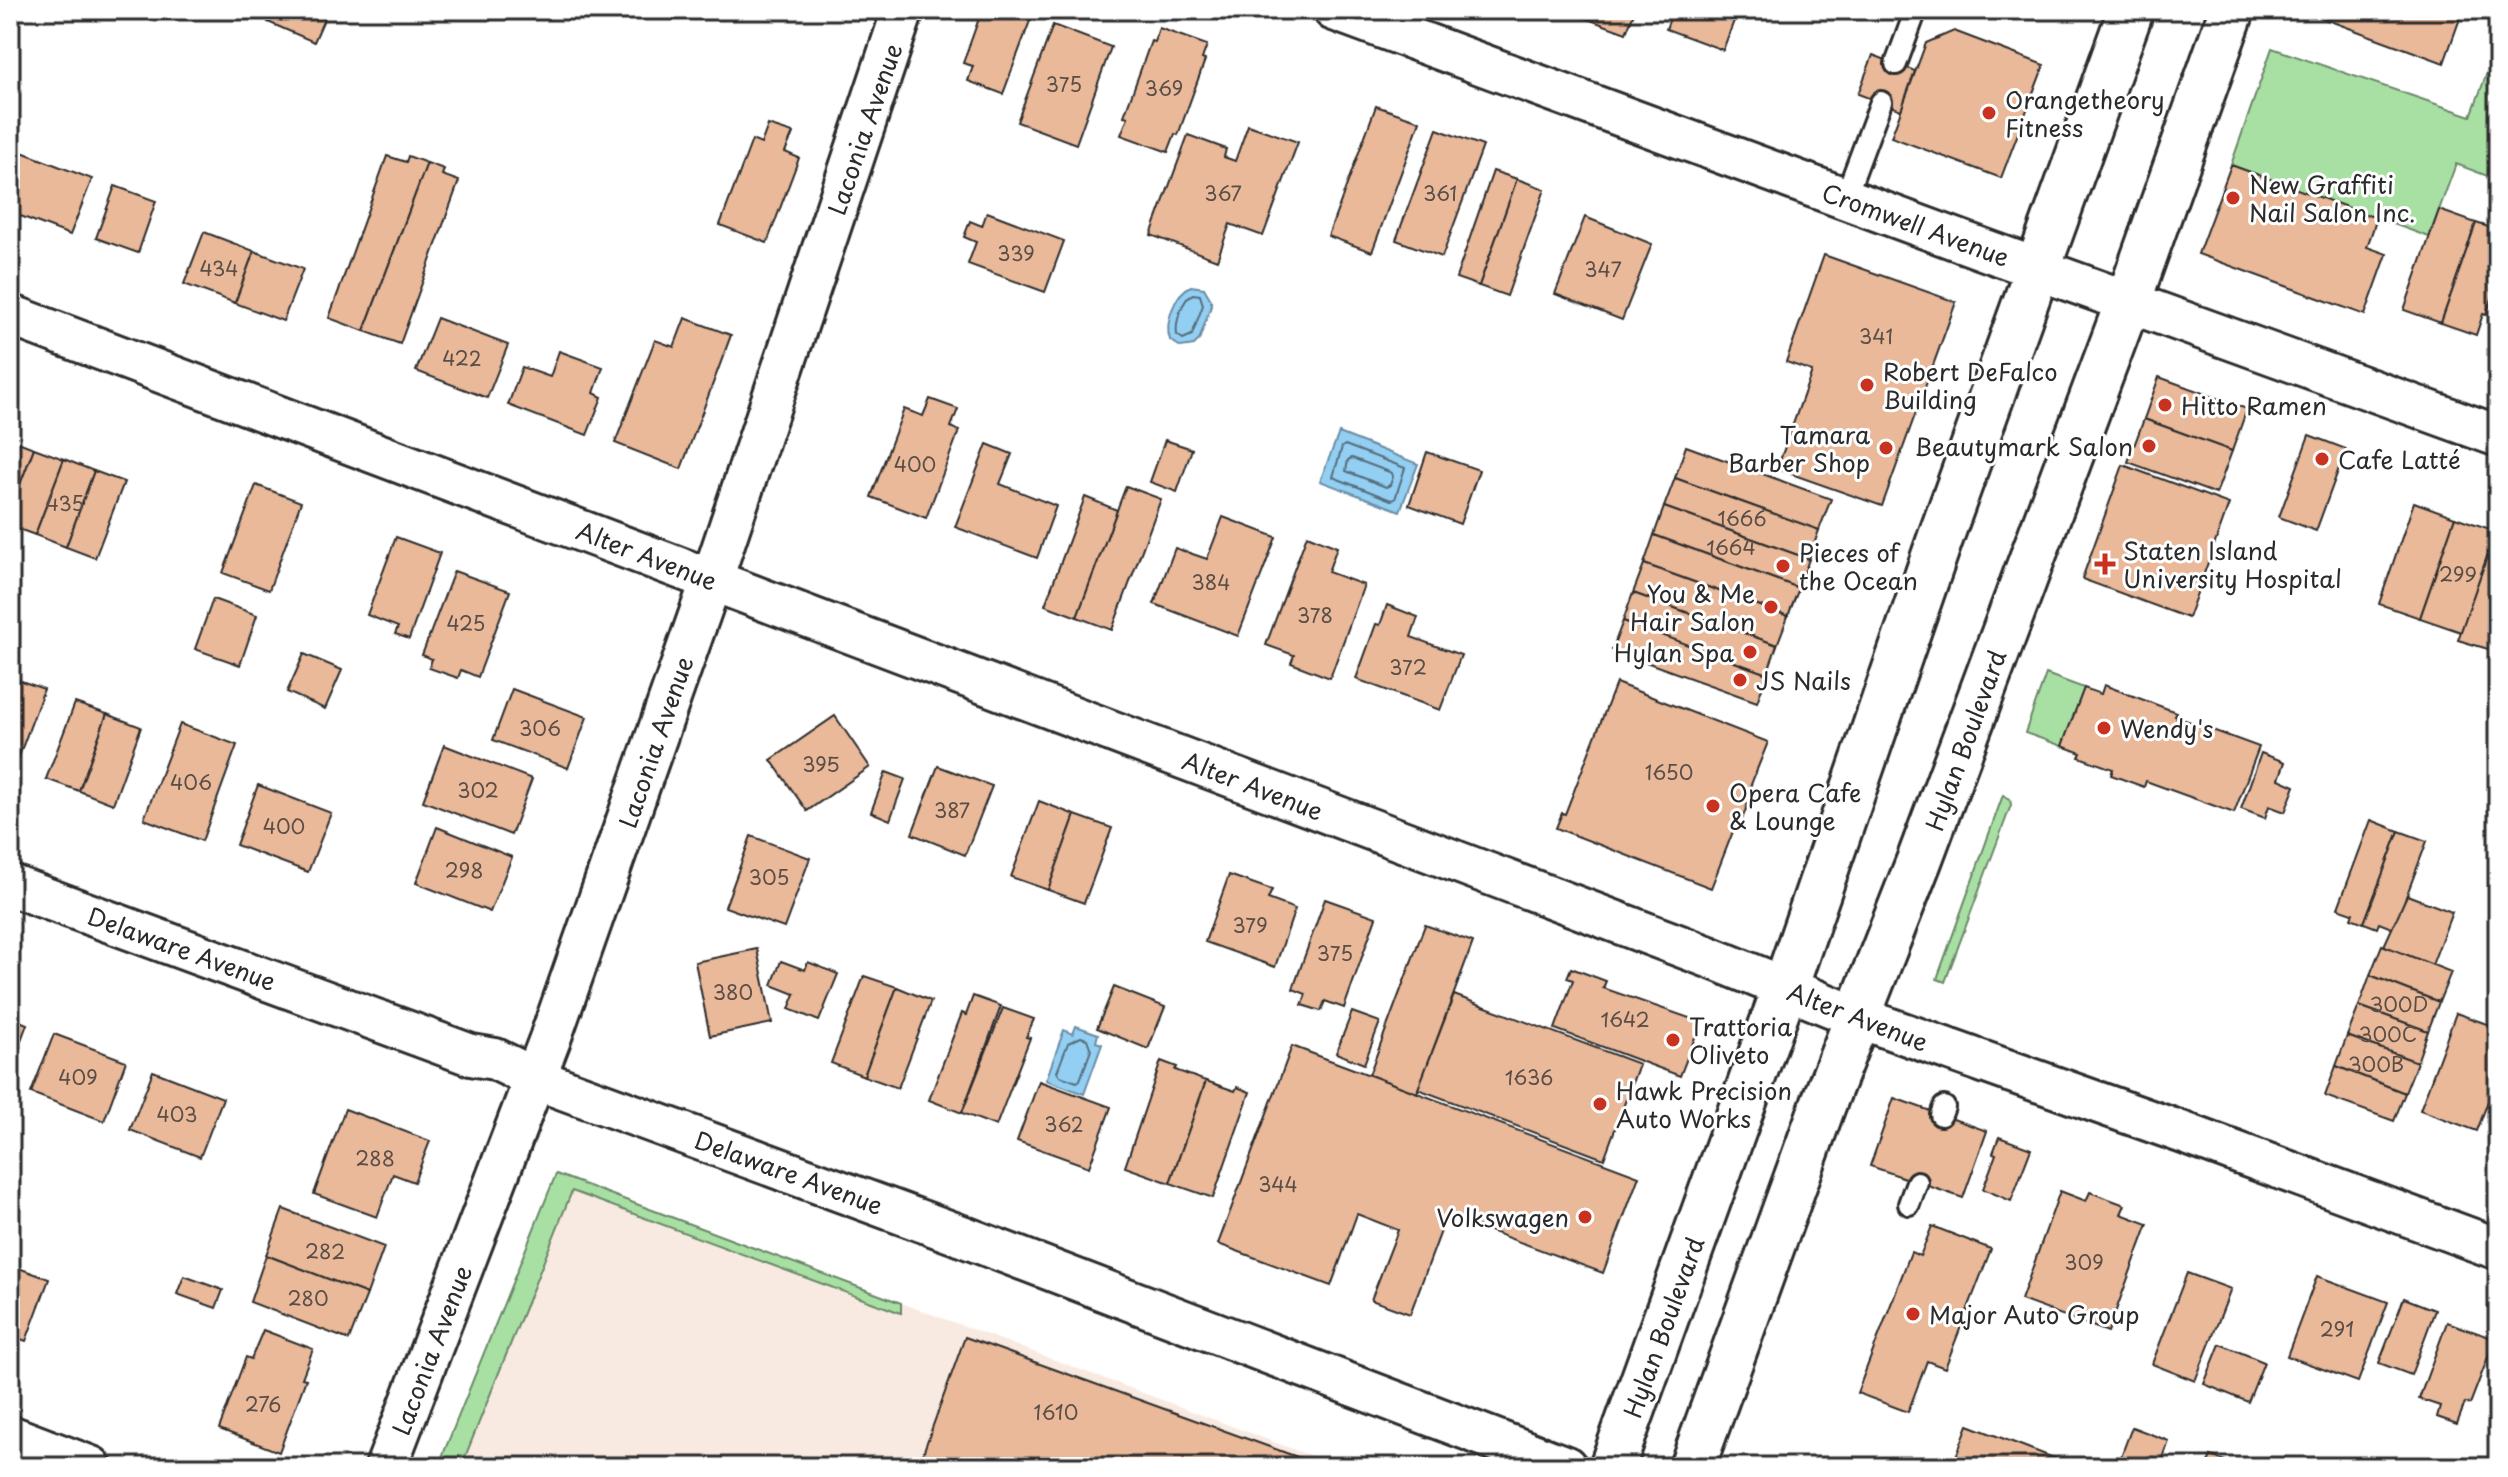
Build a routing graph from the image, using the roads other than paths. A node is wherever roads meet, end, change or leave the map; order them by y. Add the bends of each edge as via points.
1 (903, 10) edge
2 (1334, 10) edge
3 (1916, 10) edge
4 (2131, 10) edge
5 (2232, 10) edge
6 (1896, 64) dead end
7 (1881, 102) dead end
8 (1845, 198) junction
9 (2038, 269) junction
10 (2128, 302) junction
11 (10, 315) edge
12 (2498, 436) edge
13 (712, 579) junction
14 (10, 885) edge
15 (1785, 988) junction
16 (1857, 1017) junction
17 (536, 1079) junction
18 (1917, 1182) dead end
19 (1909, 1204) dead end
20 (2498, 1249) edge
21 (10, 1436) edge
22 (91, 1467) edge
23 (386, 1467) edge
24 (1566, 1467) edge
25 (1612, 1467) edge
26 (1692, 1467) edge

1 - 13 street, Laconia Avenue
2 - 8 street, Cromwell Avenue
3 - 6 lane
4 - 9 main road, Hylan Boulevard
5 - 10 main road, Hylan Boulevard
7 - 8 lane
8 - 9 street, Cromwell Avenue
9 - 10 street, Cromwell Avenue
9 - 15 main road, Hylan Boulevard
10 - 12 street, Cromwell Avenue
10 - 16 main road, Hylan Boulevard
11 - 13 street, Alter Avenue
13 - 15 street, Alter Avenue
13 - 17 street, Laconia Avenue
14 - 17 street, Delaware Avenue via 471,1055 495,1059
15 - 16 street, Alter Avenue
15 - 25 main road, Hylan Boulevard
16 - 20 street, Alter Avenue
16 - 26 main road, Hylan Boulevard
17 - 23 street, Laconia Avenue
17 - 24 street, Delaware Avenue
18 - 19 lane
21 - 22 street

